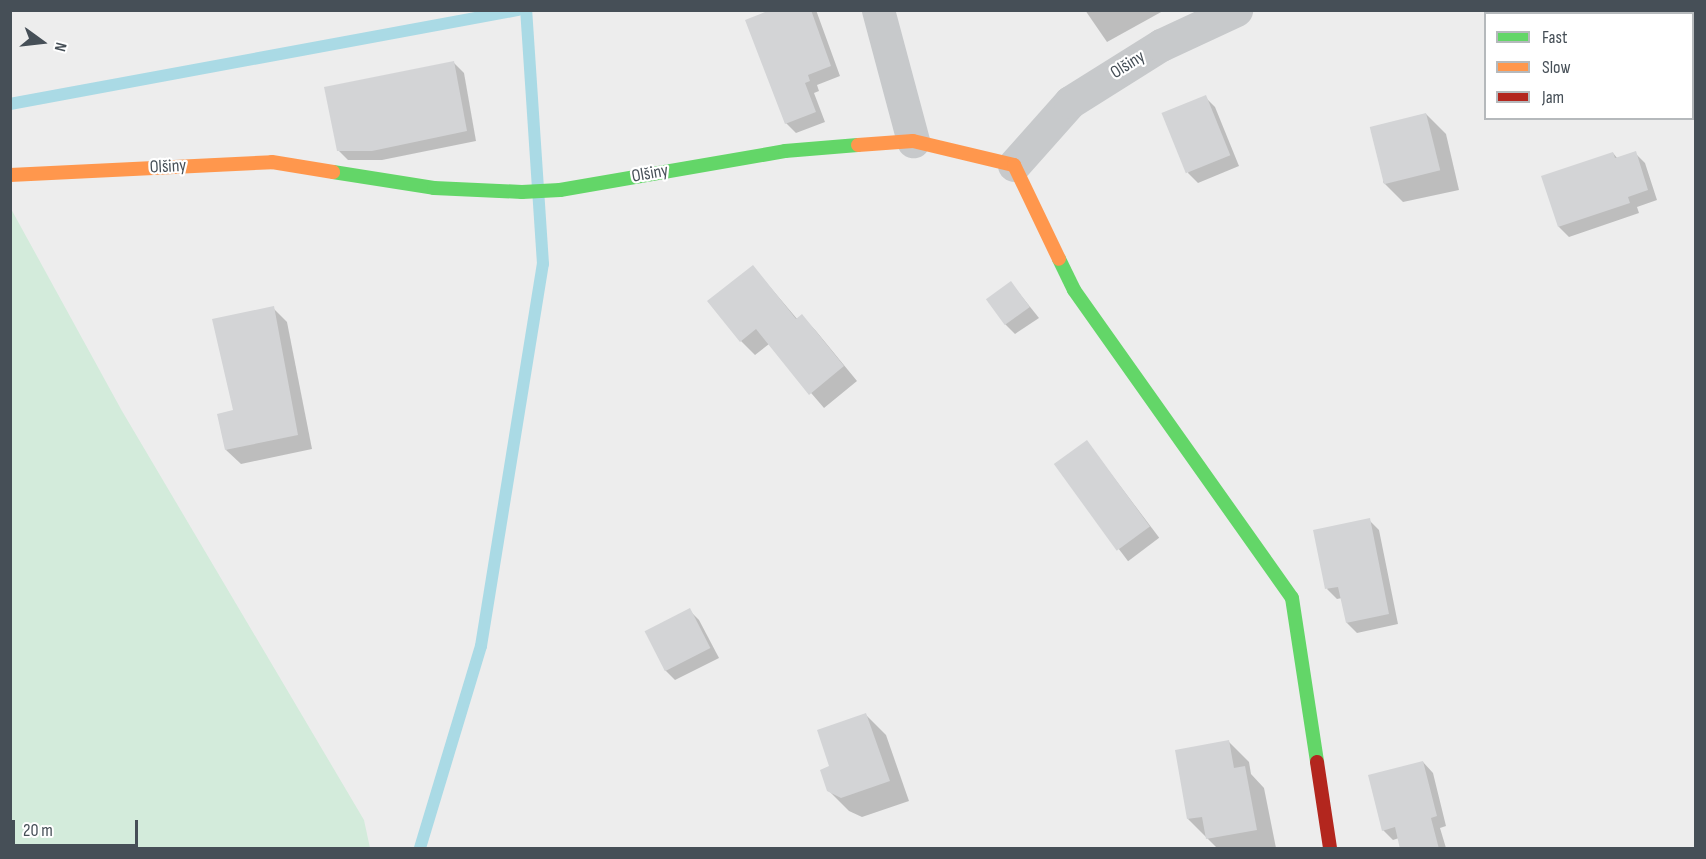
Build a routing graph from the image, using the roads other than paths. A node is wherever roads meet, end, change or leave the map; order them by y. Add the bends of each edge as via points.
1 (878, 10) edge
2 (1236, 10) edge
3 (913, 141) junction
4 (1014, 165) junction
5 (10, 175) edge
6 (1330, 849) edge

1 - 3 street
2 - 4 street, Olšiny via 1161,45 1070,102
3 - 4 street, Olšiny
3 - 5 street, Olšiny via 785,151 560,190 522,192 435,188 272,162
4 - 6 street via 1074,290 1292,598

